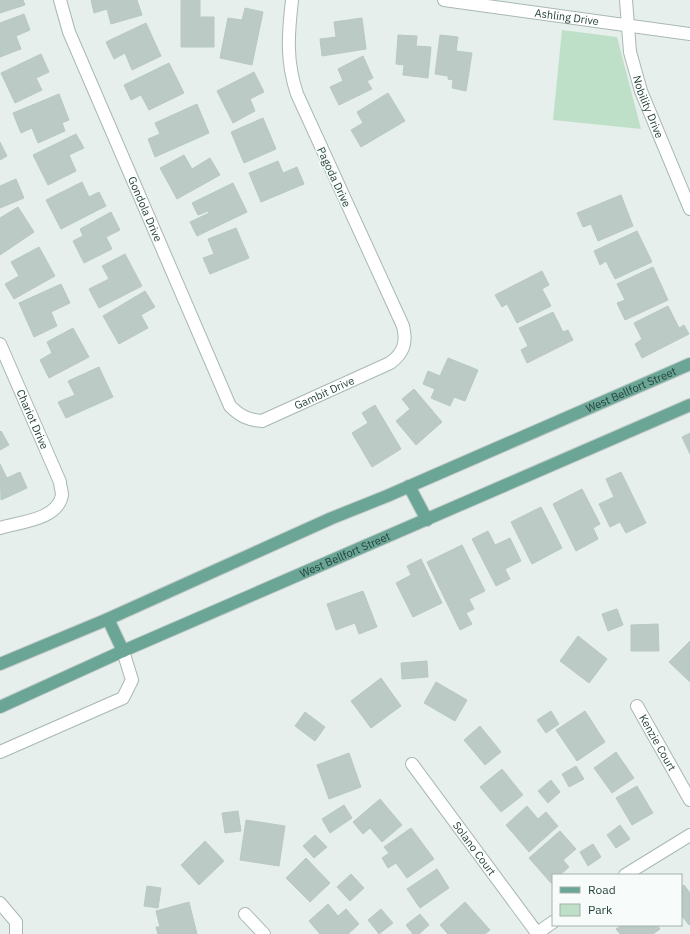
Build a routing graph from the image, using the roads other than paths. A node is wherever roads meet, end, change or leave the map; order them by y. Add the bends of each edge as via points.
1 (60, 0) edge
2 (292, 0) edge
3 (444, 0) edge
4 (626, 0) edge
5 (627, 26) junction
6 (690, 34) edge
7 (690, 209) edge
8 (0, 344) edge
9 (404, 348) joint
10 (690, 364) edge
11 (690, 405) edge
12 (238, 415) joint
13 (409, 486) junction
14 (427, 520) junction
15 (0, 528) edge
16 (108, 619) junction
17 (123, 651) junction
18 (0, 664) edge
19 (637, 706) dead end
20 (0, 707) edge
21 (0, 752) edge
22 (412, 764) dead end
23 (690, 800) edge
24 (690, 835) edge
25 (627, 874) edge
26 (0, 903) edge
27 (245, 914) dead end
28 (552, 923) edge
29 (536, 933) edge
30 (16, 934) edge
31 (264, 934) edge

1 - 12 street, Gondola Drive via 69,32 223,391 230,406
2 - 9 street, Pagoda Drive via 288,40 291,76 403,326 406,336
3 - 5 street, Ashling Drive
4 - 5 street, Nobility Drive
5 - 6 street, Ashling Drive
5 - 7 street, Nobility Drive via 630,52 641,91
8 - 15 street, Chariot Drive via 60,482 62,495 53,510 46,515
9 - 12 street, Gambit Drive via 390,363 262,421 248,420
10 - 13 main road, West Bellfort Street
11 - 14 main road, West Bellfort Street
13 - 14 main road
13 - 16 main road, West Bellfort Street
14 - 17 main road, West Bellfort Street
16 - 17 main road
16 - 18 main road, West Bellfort Street
17 - 20 main road, West Bellfort Street
17 - 21 street via 132,680 123,698
19 - 23 street, Kenzie Court
22 - 29 street, Solano Court
24 - 25 street
26 - 30 street via 16,922
27 - 31 street
28 - 29 street

